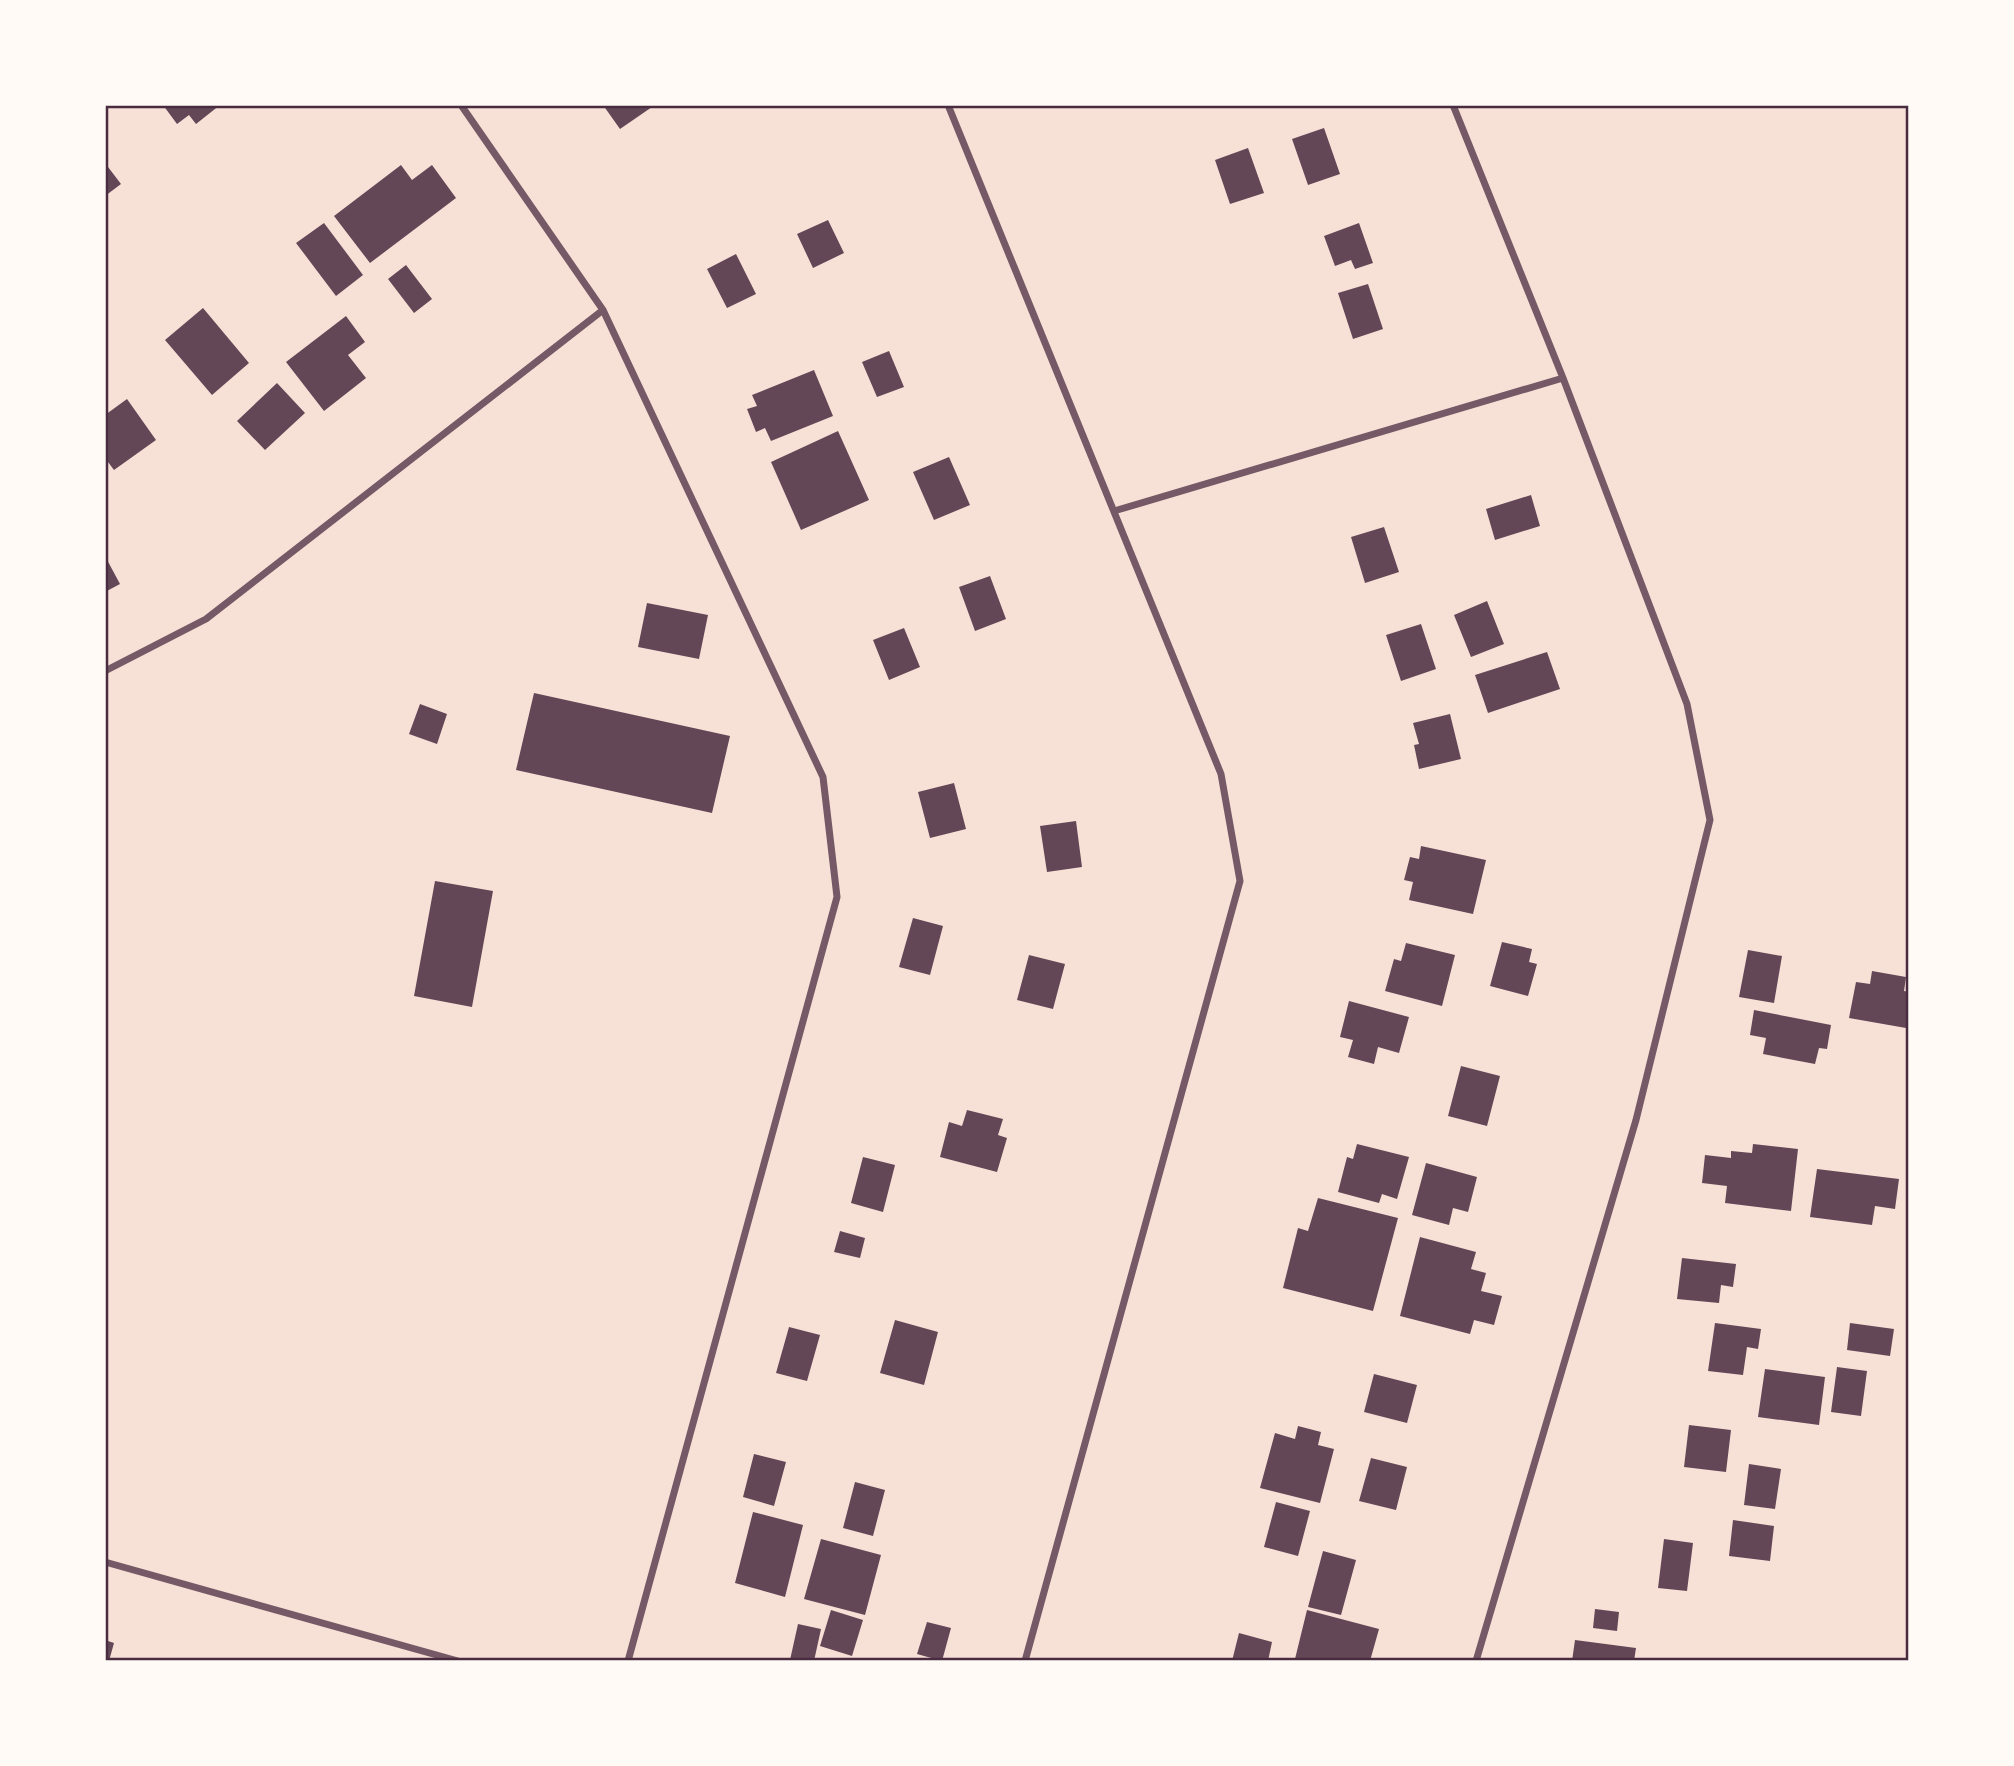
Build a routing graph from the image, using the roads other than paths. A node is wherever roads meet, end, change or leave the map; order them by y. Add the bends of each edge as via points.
1 (461, 105) edge
2 (948, 105) edge
3 (1453, 105) edge
4 (603, 310) junction
5 (1563, 378) junction
6 (1114, 511) junction
7 (105, 671) edge
8 (105, 1562) edge
9 (458, 1661) edge
10 (628, 1661) edge
11 (1025, 1661) edge
12 (1476, 1661) edge

1 - 4 street
2 - 6 street
3 - 5 street
4 - 7 street via 206,620
4 - 10 street via 823,777 837,897
5 - 6 street
5 - 12 street via 1687,704 1710,820 1636,1120
6 - 11 street via 1221,774 1240,881
8 - 9 street

